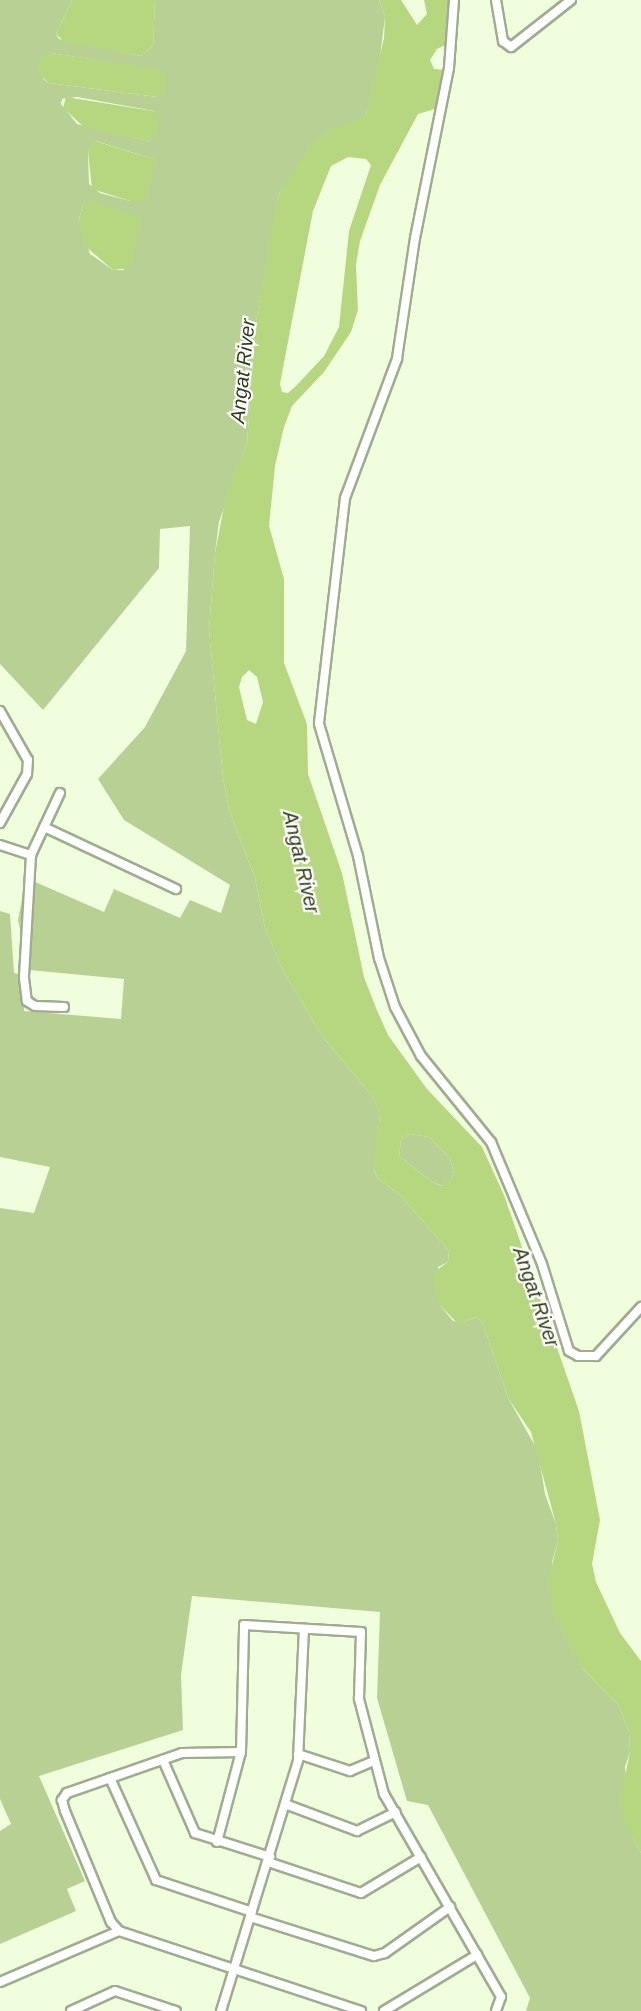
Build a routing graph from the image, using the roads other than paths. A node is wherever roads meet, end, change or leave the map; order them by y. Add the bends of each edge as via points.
1 (454, 0) edge
2 (496, 0) edge
3 (571, 0) edge
4 (0, 711) edge
5 (60, 793) dead end
6 (0, 823) edge
7 (44, 827) junction
8 (0, 845) edge
9 (32, 855) junction
10 (177, 889) dead end
11 (64, 1007) dead end
12 (641, 1307) edge
13 (304, 1629) junction
14 (241, 1752) junction
15 (298, 1754) junction
16 (163, 1760) junction
17 (374, 1761) junction
18 (110, 1778) junction
19 (285, 1804) junction
20 (396, 1812) junction
21 (217, 1842) junction
22 (421, 1857) junction
23 (269, 1859) junction
24 (450, 1907) junction
25 (251, 1915) junction
26 (119, 1932) junction
27 (477, 1955) junction
28 (235, 1970) junction
29 (0, 1982) edge
30 (71, 2011) edge
31 (176, 2011) edge
32 (221, 2011) edge
33 (361, 2011) edge
34 (384, 2011) edge
35 (496, 2011) edge

1 - 12 street via 449,68 415,238 397,358 345,498 319,724 358,856 381,966 395,1007 421,1056 480,1124 490,1142 542,1264 569,1351 578,1356 596,1356
2 - 3 street via 503,41 511,47
4 - 6 street via 28,760 27,774
5 - 7 street
7 - 9 street
7 - 10 street
8 - 9 street
9 - 11 street via 24,955 27,1000 35,1006
13 - 14 street via 244,1625
13 - 15 street
13 - 17 street via 361,1632 359,1699
14 - 16 street via 182,1753
14 - 21 street
15 - 17 street via 350,1771
15 - 19 street
16 - 18 street
16 - 21 street via 195,1833
17 - 20 street via 384,1794
18 - 25 street via 156,1880
18 - 26 street via 67,1793 62,1800 111,1922
19 - 20 street via 357,1831
19 - 23 street
20 - 22 street
21 - 23 street
22 - 23 street via 361,1893
22 - 24 street
23 - 25 street
24 - 25 street via 385,1953 374,1956
24 - 27 street
25 - 28 street
26 - 28 street
26 - 29 street
27 - 34 street
27 - 35 street via 501,1997
28 - 32 street
28 - 33 street
30 - 31 street via 116,1991

